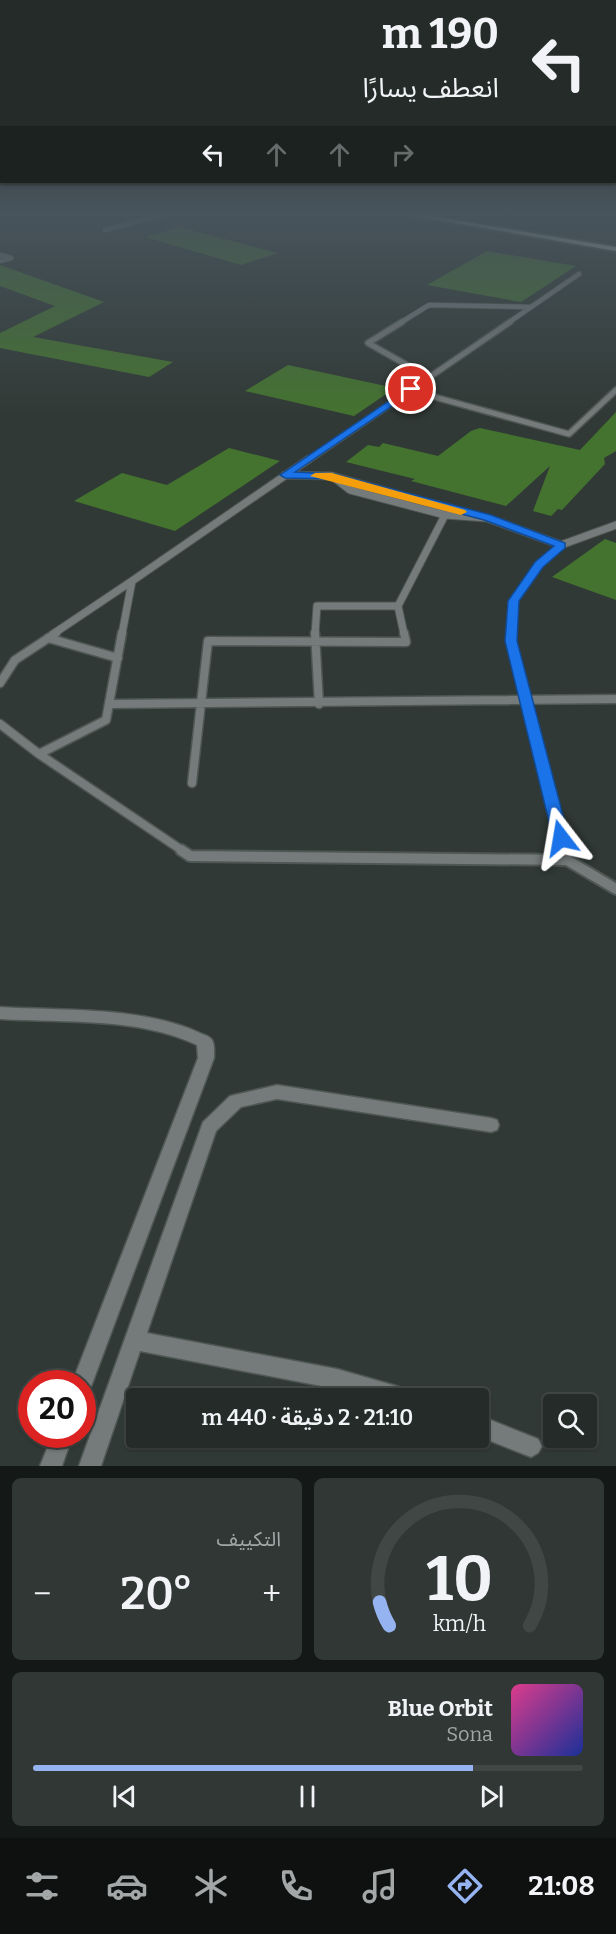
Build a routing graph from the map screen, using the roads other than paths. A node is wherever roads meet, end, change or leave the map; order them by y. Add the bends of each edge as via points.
1 (568, 281) edge
2 (529, 307) junction
3 (429, 377) junction
4 (616, 390) edge
5 (285, 475) junction
6 (332, 476) junction
7 (445, 515) junction
8 (488, 518) junction
9 (616, 525) edge
10 (561, 545) junction
11 (132, 581) junction
12 (398, 606) junction
13 (48, 638) junction
14 (315, 641) junction
15 (118, 658) junction
16 (0, 683) edge
17 (616, 699) edge
18 (527, 702) junction
19 (110, 704) junction
20 (320, 704) junction
21 (200, 705) junction
22 (0, 724) edge
23 (39, 754) junction
24 (192, 783) dead end
25 (567, 860) junction
26 (616, 889) edge
27 (0, 1013) edge
28 (491, 1125) dead end
29 (135, 1340) junction
30 (87, 1370) edge
31 (368, 1388) edge
32 (489, 1429) edge
33 (531, 1446) dead end
34 (58, 1448) edge
35 (51, 1466) edge
36 (90, 1466) edge

1 - 2 lane
2 - 3 lane
2 - 3 lane via 429,305 368,343
3 - 4 lane via 420,393 569,434
3 - 5 lane
5 - 6 lane
5 - 11 lane
6 - 7 lane via 350,490
6 - 8 lane
7 - 8 lane
7 - 12 lane
8 - 10 lane
9 - 10 lane
10 - 18 lane via 539,565 514,601 511,641
11 - 13 lane
11 - 15 lane
12 - 14 lane via 317,606
12 - 14 lane via 406,642
13 - 15 lane
13 - 16 lane via 15,660
14 - 20 lane
14 - 21 lane via 208,641
15 - 19 lane
17 - 18 lane
18 - 20 lane
18 - 25 lane
19 - 21 lane
19 - 23 lane via 106,720
20 - 21 lane
21 - 24 lane
22 - 23 lane
23 - 25 lane via 190,856
25 - 26 lane
27 - 30 street via 149,1023 205,1042 206,1058
28 - 29 street via 277,1092 236,1101 209,1127
29 - 31 street
29 - 36 street
32 - 33 street
34 - 35 street

